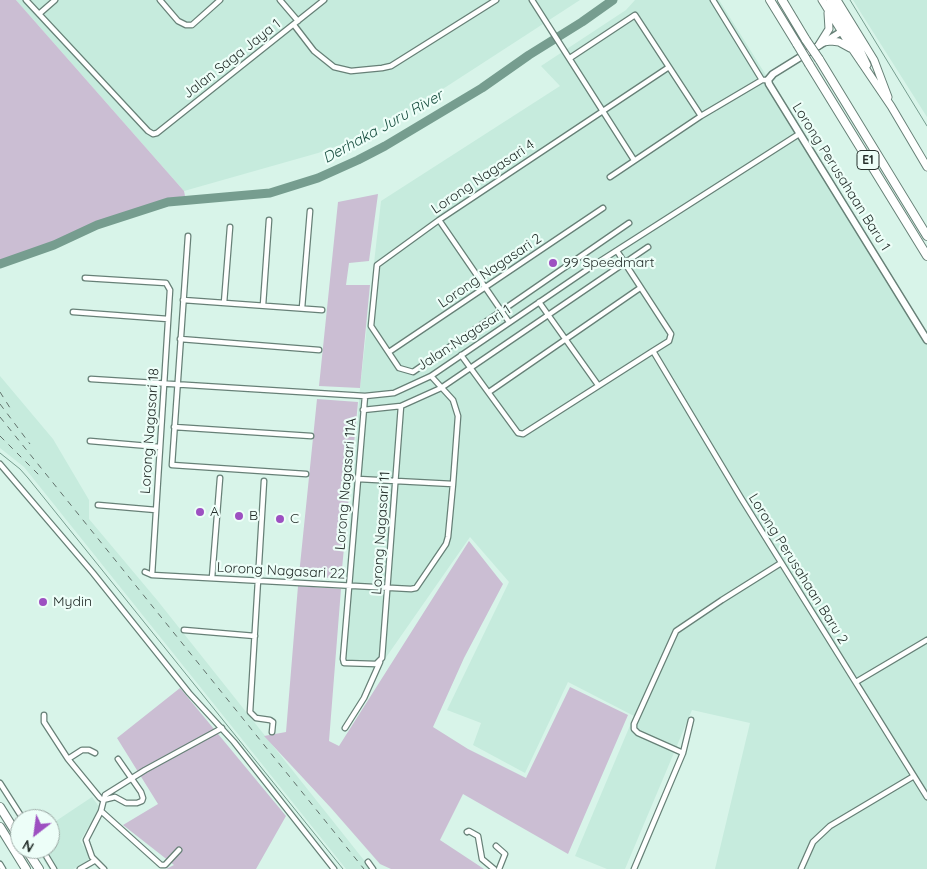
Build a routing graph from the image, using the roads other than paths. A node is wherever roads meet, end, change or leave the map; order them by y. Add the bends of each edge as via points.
1 (26, 0) edge
2 (55, 0) edge
3 (160, 0) edge
4 (220, 0) edge
5 (280, 0) edge
6 (324, 0) edge
7 (496, 0) edge
8 (532, 0) edge
9 (713, 0) edge
10 (770, 0) edge
11 (782, 0) edge
12 (822, 0) edge
13 (837, 0) edge
14 (828, 4) edge
15 (39, 14) junction
16 (298, 21) junction
17 (294, 25) junction
18 (856, 29) junction
19 (844, 30) junction
20 (821, 44) junction
21 (853, 50) junction
22 (570, 58) junction
23 (669, 67) junction
24 (765, 80) junction
25 (875, 84) junction
26 (891, 106) junction
27 (604, 111) junction
28 (701, 116) junction
29 (799, 134) junction
30 (634, 160) junction
31 (927, 166) edge
32 (610, 177) dead end
33 (603, 208) dead end
34 (310, 211) dead end
35 (269, 220) dead end
36 (439, 220) junction
37 (629, 223) dead end
38 (230, 227) dead end
39 (188, 236) dead end
40 (927, 236) edge
41 (648, 247) dead end
42 (617, 251) junction
43 (927, 256) edge
44 (624, 263) junction
45 (85, 278) dead end
46 (486, 287) junction
47 (640, 288) junction
48 (183, 300) junction
49 (539, 302) junction
50 (224, 303) junction
51 (263, 305) junction
52 (302, 308) junction
53 (322, 310) dead end
54 (502, 311) junction
55 (73, 312) dead end
56 (548, 315) junction
57 (168, 319) junction
58 (509, 322) junction
59 (180, 339) junction
60 (566, 339) junction
61 (927, 340) edge
62 (319, 350) dead end
63 (653, 351) junction
64 (389, 352) junction
65 (461, 355) junction
66 (471, 368) junction
67 (431, 376) junction
68 (91, 379) dead end
69 (164, 383) junction
70 (177, 384) junction
71 (598, 385) junction
72 (441, 388) junction
73 (489, 392) junction
74 (365, 396) junction
75 (401, 406) junction
76 (364, 410) junction
77 (174, 427) junction
78 (311, 436) dead end
79 (90, 442) dead end
80 (160, 448) junction
81 (0, 464) edge
82 (2, 470) edge
83 (306, 474) dead end
84 (220, 478) dead end
85 (358, 479) junction
86 (264, 481) dead end
87 (395, 481) junction
88 (453, 484) junction
89 (98, 504) dead end
90 (156, 510) junction
91 (782, 563) junction
92 (145, 572) dead end
93 (152, 575) junction
94 (212, 578) junction
95 (258, 581) junction
96 (349, 586) junction
97 (388, 588) junction
98 (184, 630) dead end
99 (255, 636) junction
100 (927, 640) edge
101 (380, 661) junction
102 (856, 682) junction
103 (44, 715) dead end
104 (691, 720) dead end
105 (222, 728) junction
106 (345, 728) dead end
107 (272, 732) dead end
108 (95, 753) dead end
109 (683, 753) junction
110 (68, 758) junction
111 (118, 759) dead end
112 (914, 776) junction
113 (132, 778) junction
114 (0, 783) edge
115 (927, 797) edge
116 (103, 800) junction
117 (14, 805) junction
118 (2, 809) edge
119 (17, 809) edge
120 (101, 811) junction
121 (10, 822) edge
122 (0, 827) edge
123 (467, 832) dead end
124 (496, 846) dead end
125 (179, 850) dead end
126 (94, 861) junction
127 (368, 862) dead end
128 (0, 864) edge
129 (3, 869) edge
130 (26, 869) edge
131 (80, 869) edge
132 (104, 869) edge
133 (334, 869) edge
134 (373, 869) edge
135 (494, 869) edge
136 (499, 869) edge
137 (634, 869) edge
138 (801, 869) edge

1 - 15 street
2 - 15 street
3 - 4 street via 178,21 186,25 192,25
5 - 16 street
6 - 16 street, Jalan Saga Jaya 1
7 - 17 street via 391,66 382,68 350,71 334,67 314,51
8 - 22 street
9 - 24 street
10 - 43 highway, E1, bridge
11 - 40 highway, E1, bridge
12 - 14 main road
13 - 18 main road
14 - 19 main road
14 - 20 main road via 829,29
15 - 17 street, Jalan Saga Jaya 1 via 153,134
16 - 17 street, Jalan Saga Jaya 1
18 - 19 street
18 - 26 main road via 876,65
19 - 20 street
19 - 21 main road
19 - 25 main road via 859,48
20 - 21 main road via 839,42
20 - 24 street
21 - 25 main road
22 - 23 street via 636,15
22 - 27 street
23 - 27 street, Lorong Nagasari 4
23 - 28 street
24 - 28 street
24 - 29 street, Lorong Perusahaan Baru 1
25 - 26 main road
26 - 31 main road
27 - 30 street
27 - 36 street, Lorong Nagasari 4
28 - 30 street
29 - 42 street, Jalan Nagasari 1
29 - 61 street, Lorong Perusahaan Baru 1
30 - 32 street
33 - 46 street, Lorong Nagasari 2
34 - 52 street
35 - 51 street
36 - 46 street
36 - 64 street, Lorong Nagasari 4 via 377,265 371,326
37 - 54 street
38 - 50 street
39 - 48 street
41 - 44 street, Jalan Nagasari 1
42 - 44 street
42 - 49 street, Jalan Nagasari 1
44 - 47 street
44 - 56 street, Jalan Nagasari 1
45 - 57 street, Lorong Nagasari 18 via 166,283 170,290
46 - 54 street
46 - 64 street, Lorong Nagasari 2
47 - 60 street
47 - 63 street via 671,334 669,341
48 - 50 street
48 - 59 street
49 - 56 street
49 - 58 street, Jalan Nagasari 1
50 - 51 street
51 - 52 street
52 - 53 street
54 - 58 street
54 - 64 street via 413,372 399,368
55 - 57 street
56 - 60 street
56 - 66 street, Jalan Nagasari 1
57 - 69 street, Lorong Nagasari 18
58 - 65 street, Jalan Nagasari 1
59 - 62 street
59 - 70 street
60 - 71 street
60 - 73 street
63 - 71 street
63 - 91 street, Lorong Perusahaan Baru 2
65 - 66 street
65 - 67 street, Jalan Nagasari 1
66 - 72 street, Jalan Nagasari 1
66 - 73 street
67 - 72 street
67 - 74 street, Jalan Nagasari 1 via 394,393
68 - 69 street, Jalan Nagasari 1
69 - 70 street, Jalan Nagasari 1
69 - 80 street, Lorong Nagasari 18
70 - 74 street, Jalan Nagasari 1
70 - 77 street
71 - 73 street via 522,434
72 - 75 street, Jalan Nagasari 1
72 - 88 street via 453,400 458,416
74 - 76 street, Lorong Nagasari 11A
75 - 76 street, Jalan Nagasari 1
75 - 87 street, Lorong Nagasari 11
76 - 85 street, Lorong Nagasari 11A
77 - 78 street
77 - 83 street via 172,465
79 - 80 street
80 - 90 street, Lorong Nagasari 18
81 - 82 street
82 - 105 street
84 - 94 street
85 - 87 street
85 - 96 street, Lorong Nagasari 11A
86 - 95 street
87 - 88 street
87 - 97 street, Lorong Nagasari 11
88 - 97 street, Lorong Nagasari 22 via 446,544 416,588
89 - 90 street
90 - 93 street, Lorong Nagasari 18
91 - 102 street, Lorong Perusahaan Baru 2
91 - 109 street via 676,631 634,729
92 - 93 street, Lorong Nagasari 22
93 - 94 street, Lorong Nagasari 22
94 - 95 street, Lorong Nagasari 22
95 - 96 street, Lorong Nagasari 22
95 - 99 street
96 - 97 street, Lorong Nagasari 22
96 - 101 street, Lorong Nagasari 11A via 344,663 376,664
97 - 101 street, Lorong Nagasari 11
98 - 99 street
99 - 107 street via 250,712 256,718 273,722
100 - 102 street
101 - 106 street, Lorong Nagasari 11 via 364,698
102 - 112 street, Lorong Perusahaan Baru 2
103 - 110 street via 44,722
104 - 109 street
105 - 113 street
105 - 133 street
108 - 110 street via 82,750
109 - 137 street
110 - 116 street
111 - 113 street
112 - 115 street, Lorong Perusahaan Baru 2
112 - 138 street via 830,826 812,842
113 - 116 street via 105,795
113 - 116 street via 141,792 142,801 132,804 115,797
114 - 117 street
116 - 120 street
117 - 118 street
117 - 119 street
118 - 121 highway
120 - 125 street via 162,864 165,865
120 - 126 street via 86,840
122 - 130 highway
123 - 135 street via 478,836 483,862
124 - 136 street via 505,854
126 - 131 street
126 - 132 street
127 - 134 street
128 - 129 street

